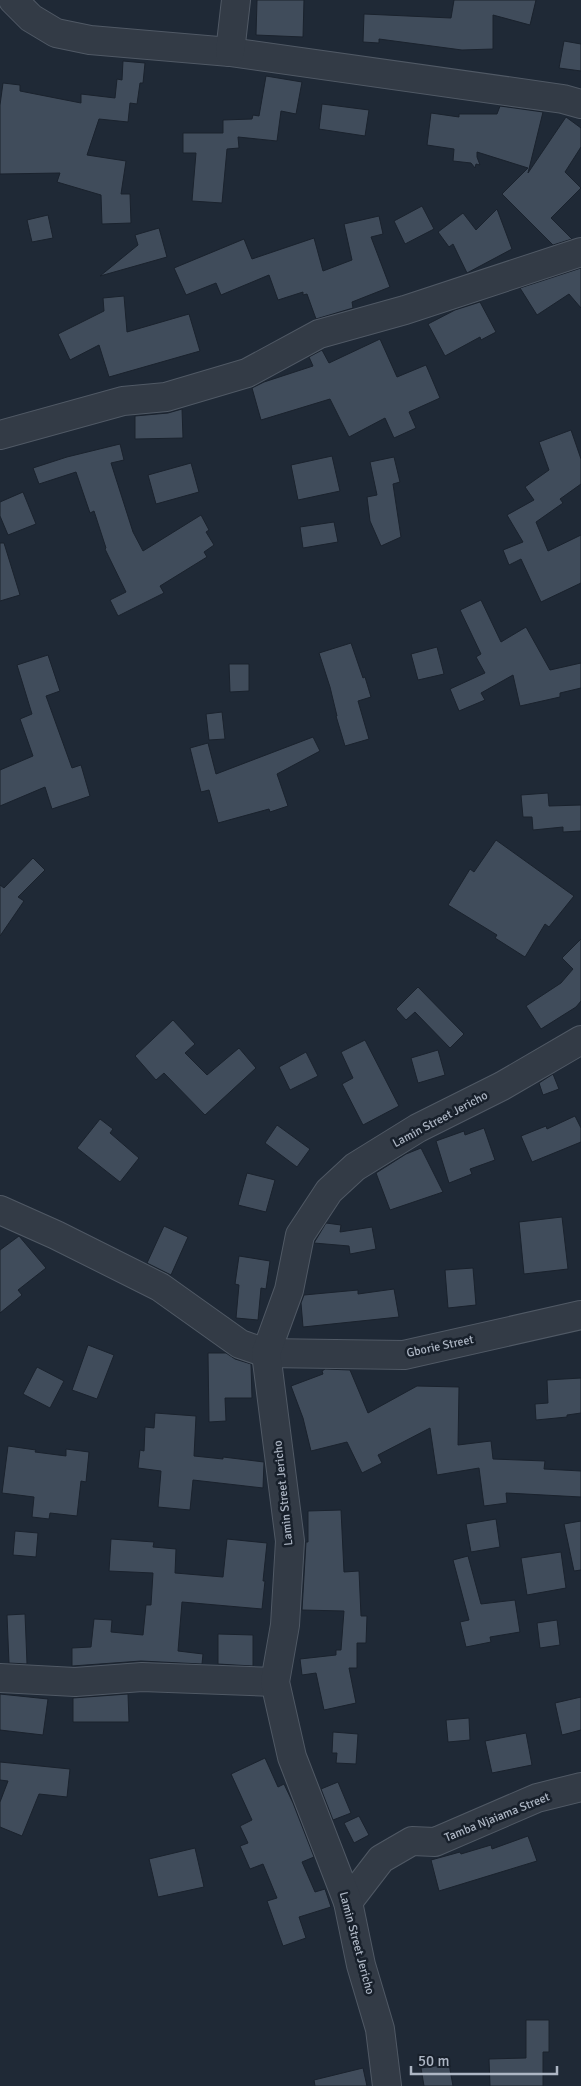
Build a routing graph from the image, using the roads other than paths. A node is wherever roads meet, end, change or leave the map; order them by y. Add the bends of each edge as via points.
1 (13, 0) edge
2 (236, 0) edge
3 (230, 52) junction
4 (581, 104) edge
5 (581, 252) edge
6 (0, 435) edge
7 (581, 1040) edge
8 (0, 1210) edge
9 (581, 1314) edge
10 (266, 1353) junction
11 (0, 1678) edge
12 (275, 1682) junction
13 (581, 1787) edge
14 (348, 1902) junction
15 (387, 2086) edge

1 - 3 street via 31,18 56,34
2 - 3 street
3 - 4 street
5 - 6 street via 405,310 319,334 247,373 166,398 123,401
7 - 10 street, Lamin Street Jericho via 502,1086 418,1128 355,1167 329,1191 300,1235 289,1290
8 - 10 street, Gborie Street via 160,1287 240,1344
9 - 10 street, Gborie Street via 404,1355
10 - 12 street, Lamin Street Jericho via 290,1541 286,1625
11 - 12 street via 75,1682 142,1677
12 - 14 street, Lamin Street Jericho via 292,1757
13 - 14 street, Tamba Njaiama Street via 537,1798 435,1842 412,1841 381,1859
14 - 15 street, Lamin Street Jericho via 361,1965 380,2029

